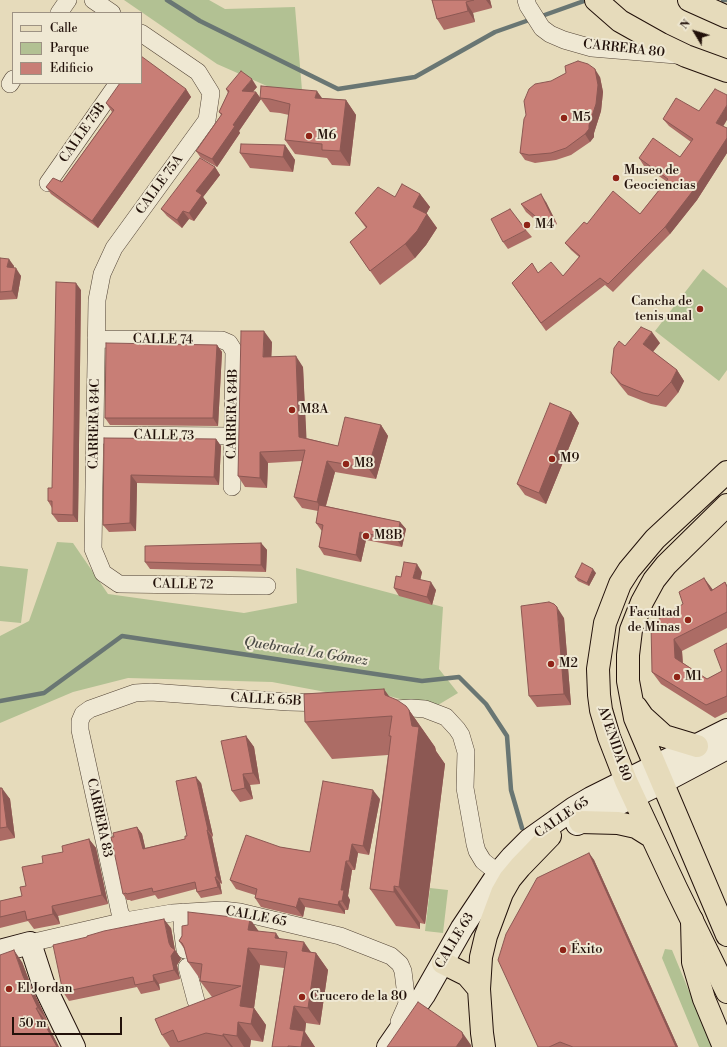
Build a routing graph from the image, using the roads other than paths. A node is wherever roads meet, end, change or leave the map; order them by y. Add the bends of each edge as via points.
1 (68, 0) edge
2 (93, 0) edge
3 (596, 0) edge
4 (689, 0) edge
5 (527, 3) edge
6 (60, 12) edge
7 (111, 12) edge
8 (727, 16) edge
9 (144, 40) edge
10 (686, 56) junction
11 (727, 71) edge
12 (117, 84) edge
13 (48, 183) edge
14 (102, 274) joint
15 (96, 339) junction
16 (229, 343) joint
17 (95, 435) junction
18 (233, 436) junction
19 (727, 472) edge
20 (232, 487) dead end
21 (727, 505) edge
22 (103, 574) joint
23 (267, 586) dead end
24 (631, 700) junction
25 (344, 704) edge
26 (366, 706) edge
27 (83, 714) joint
28 (727, 730) edge
29 (697, 746) junction
30 (727, 748) edge
31 (660, 774) junction
32 (630, 789) junction
33 (580, 822) junction
34 (550, 836) junction
35 (652, 837) junction
36 (529, 840) junction
37 (500, 872) junction
38 (183, 912) junction
39 (692, 920) junction
40 (125, 921) junction
41 (727, 935) edge
42 (30, 943) junction
43 (185, 950) edge
44 (0, 951) edge
45 (443, 963) junction
46 (187, 967) edge
47 (479, 989) junction
48 (727, 992) edge
49 (196, 1001) dead end
50 (389, 1046) edge
51 (74, 1047) edge
52 (484, 1047) edge
53 (724, 1047) edge

1 - 6 street
2 - 7 street
3 - 10 main road via 620,21
4 - 8 main road
5 - 10 street, CARRERA 80 via 542,28 564,40 592,48
9 - 14 street, CALLE 75A via 198,72 211,93 207,120 114,248
10 - 11 main road
12 - 13 street, CALLE 75B
14 - 15 street, CARRERA 84C via 97,300
15 - 16 street, CALLE 74 via 222,340
15 - 17 street, CARRERA 84C
16 - 18 street, CARRERA 84B via 234,351
17 - 18 street, CALLE 73
17 - 22 street, CARRERA 84C via 93,549
18 - 20 street, CARRERA 84B
19 - 32 main road, AVENIDA 80 via 643,551 620,584 607,617 599,658 598,695 604,722
21 - 24 main road via 666,565 642,602 631,630 628,655
22 - 23 street, CALLE 72 via 118,584
24 - 29 main road via 643,717 664,736
24 - 31 main road via 635,718
25 - 27 street, CALLE 65B via 151,692 135,694 90,709
26 - 37 street via 426,709 453,723 461,735 466,752 465,788 477,851 488,865
27 - 40 street, CARRERA 83 via 80,730 120,913
28 - 29 main road, CALLE 65
29 - 31 main road, CALLE 65
30 - 31 main road, CALLE 65
31 - 32 main road, CALLE 65
31 - 41 main road
32 - 33 main road, CALLE 65
32 - 35 main road, AVENIDA 80
32 - 36 main road, CALLE 65 via 574,808
33 - 34 main road, CALLE 65
33 - 35 main road via 618,823 636,827
34 - 36 main road, CALLE 65
34 - 47 main road via 520,867 502,893 481,956
35 - 39 main road, AVENIDA 80
36 - 37 main road, CALLE 63
37 - 45 main road, CALLE 63 via 462,928
38 - 40 street, CALLE 65
38 - 43 street
38 - 50 street, CALLE 65 via 240,912 340,936 391,956 404,971 407,1004
39 - 48 main road, AVENIDA 80
39 - 53 main road via 693,962 704,999
40 - 42 street, CALLE 65
42 - 44 main road, CALLE 65
42 - 51 main road via 43,983
45 - 47 main road via 460,970
45 - 50 main road, CALLE 63
46 - 49 street
47 - 52 main road

